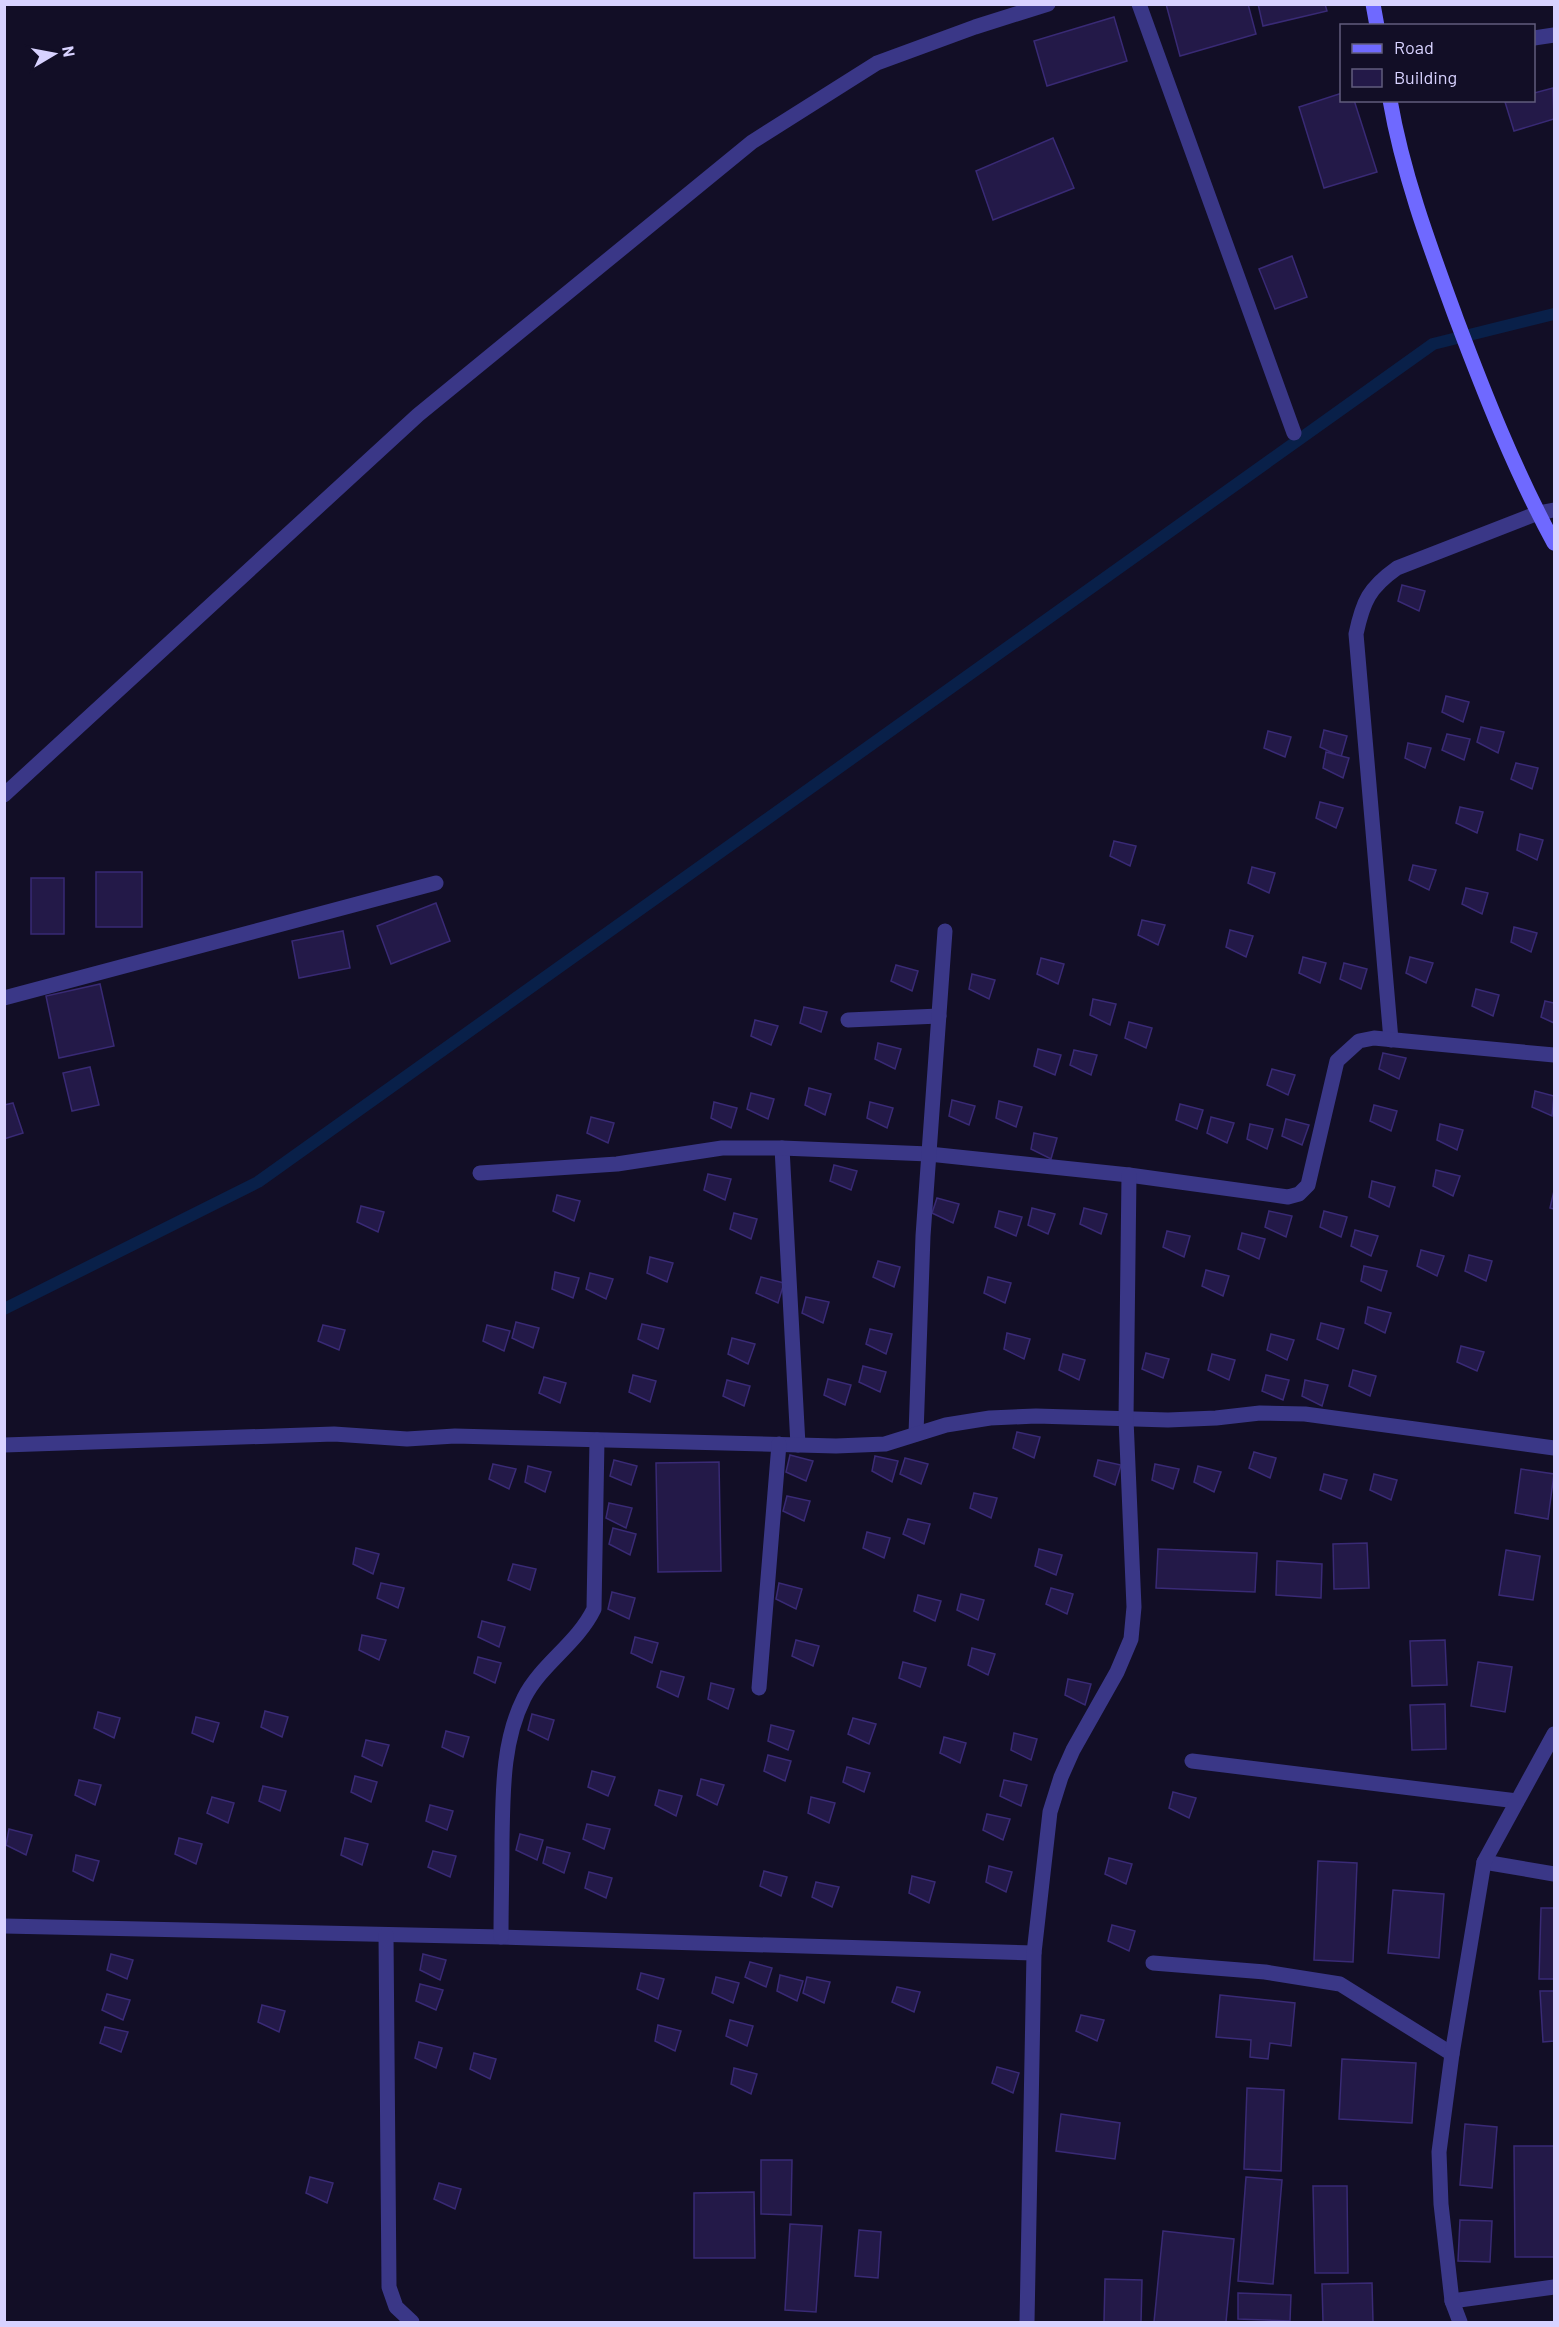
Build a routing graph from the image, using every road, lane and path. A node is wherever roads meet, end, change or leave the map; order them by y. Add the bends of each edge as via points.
1 (1048, 4) edge
2 (1139, 4) edge
3 (1373, 4) edge
4 (1377, 24) edge
5 (1554, 35) edge
6 (1535, 38) edge
7 (1390, 102) edge
8 (1294, 434) dead end
9 (1554, 510) edge
10 (1539, 513) junction
11 (1554, 543) edge
12 (4, 795) edge
13 (436, 883) dead end
14 (945, 931) dead end
15 (4, 998) edge
16 (939, 1016) junction
17 (848, 1020) dead end
18 (1391, 1040) junction
19 (1554, 1055) edge
20 (782, 1148) junction
21 (929, 1154) junction
22 (480, 1173) dead end
23 (1129, 1175) junction
24 (1126, 1419) junction
25 (916, 1434) junction
26 (597, 1440) junction
27 (779, 1444) junction
28 (4, 1445) edge
29 (798, 1445) junction
30 (1554, 1448) edge
31 (759, 1688) dead end
32 (1554, 1734) edge
33 (1192, 1761) dead end
34 (1517, 1801) junction
35 (1484, 1862) junction
36 (1554, 1874) edge
37 (4, 1926) edge
38 (386, 1935) junction
39 (501, 1937) junction
40 (1034, 1953) junction
41 (1153, 1963) dead end
42 (1452, 2054) junction
43 (1554, 2287) edge
44 (1452, 2301) junction
45 (412, 2322) edge
46 (1027, 2322) edge
47 (1460, 2322) edge

1 - 12 street via 877,63 752,142 418,415
2 - 8 street
3 - 4 street
5 - 6 street
7 - 10 street via 1406,171 1436,267 1521,479
9 - 10 street
10 - 11 street
10 - 18 street via 1397,568 1369,592 1362,609 1356,634
13 - 15 street
14 - 16 street
16 - 17 street
16 - 21 street
18 - 19 street
18 - 23 street via 1359,1041 1337,1061 1308,1185 1299,1194 1274,1196
20 - 21 street
20 - 22 street via 722,1149 617,1164
20 - 29 street
21 - 23 street
21 - 25 street
23 - 24 street
24 - 25 street via 990,1418
24 - 30 street via 1305,1414
24 - 40 street via 1134,1607 1131,1639 1061,1777 1053,1803
25 - 29 street via 885,1444
26 - 27 street
26 - 28 street via 455,1436 407,1439 334,1434
26 - 39 street via 594,1609 586,1626 524,1698 508,1747 503,1782
27 - 29 street
27 - 31 street
32 - 34 street
33 - 34 street
34 - 35 street
35 - 36 street
35 - 42 street
37 - 38 street
38 - 39 street
38 - 45 street via 389,2287 396,2307
39 - 40 street
40 - 46 street
41 - 42 street via 1266,1972 1340,1984
42 - 44 street via 1439,2152
43 - 44 street
44 - 47 street

